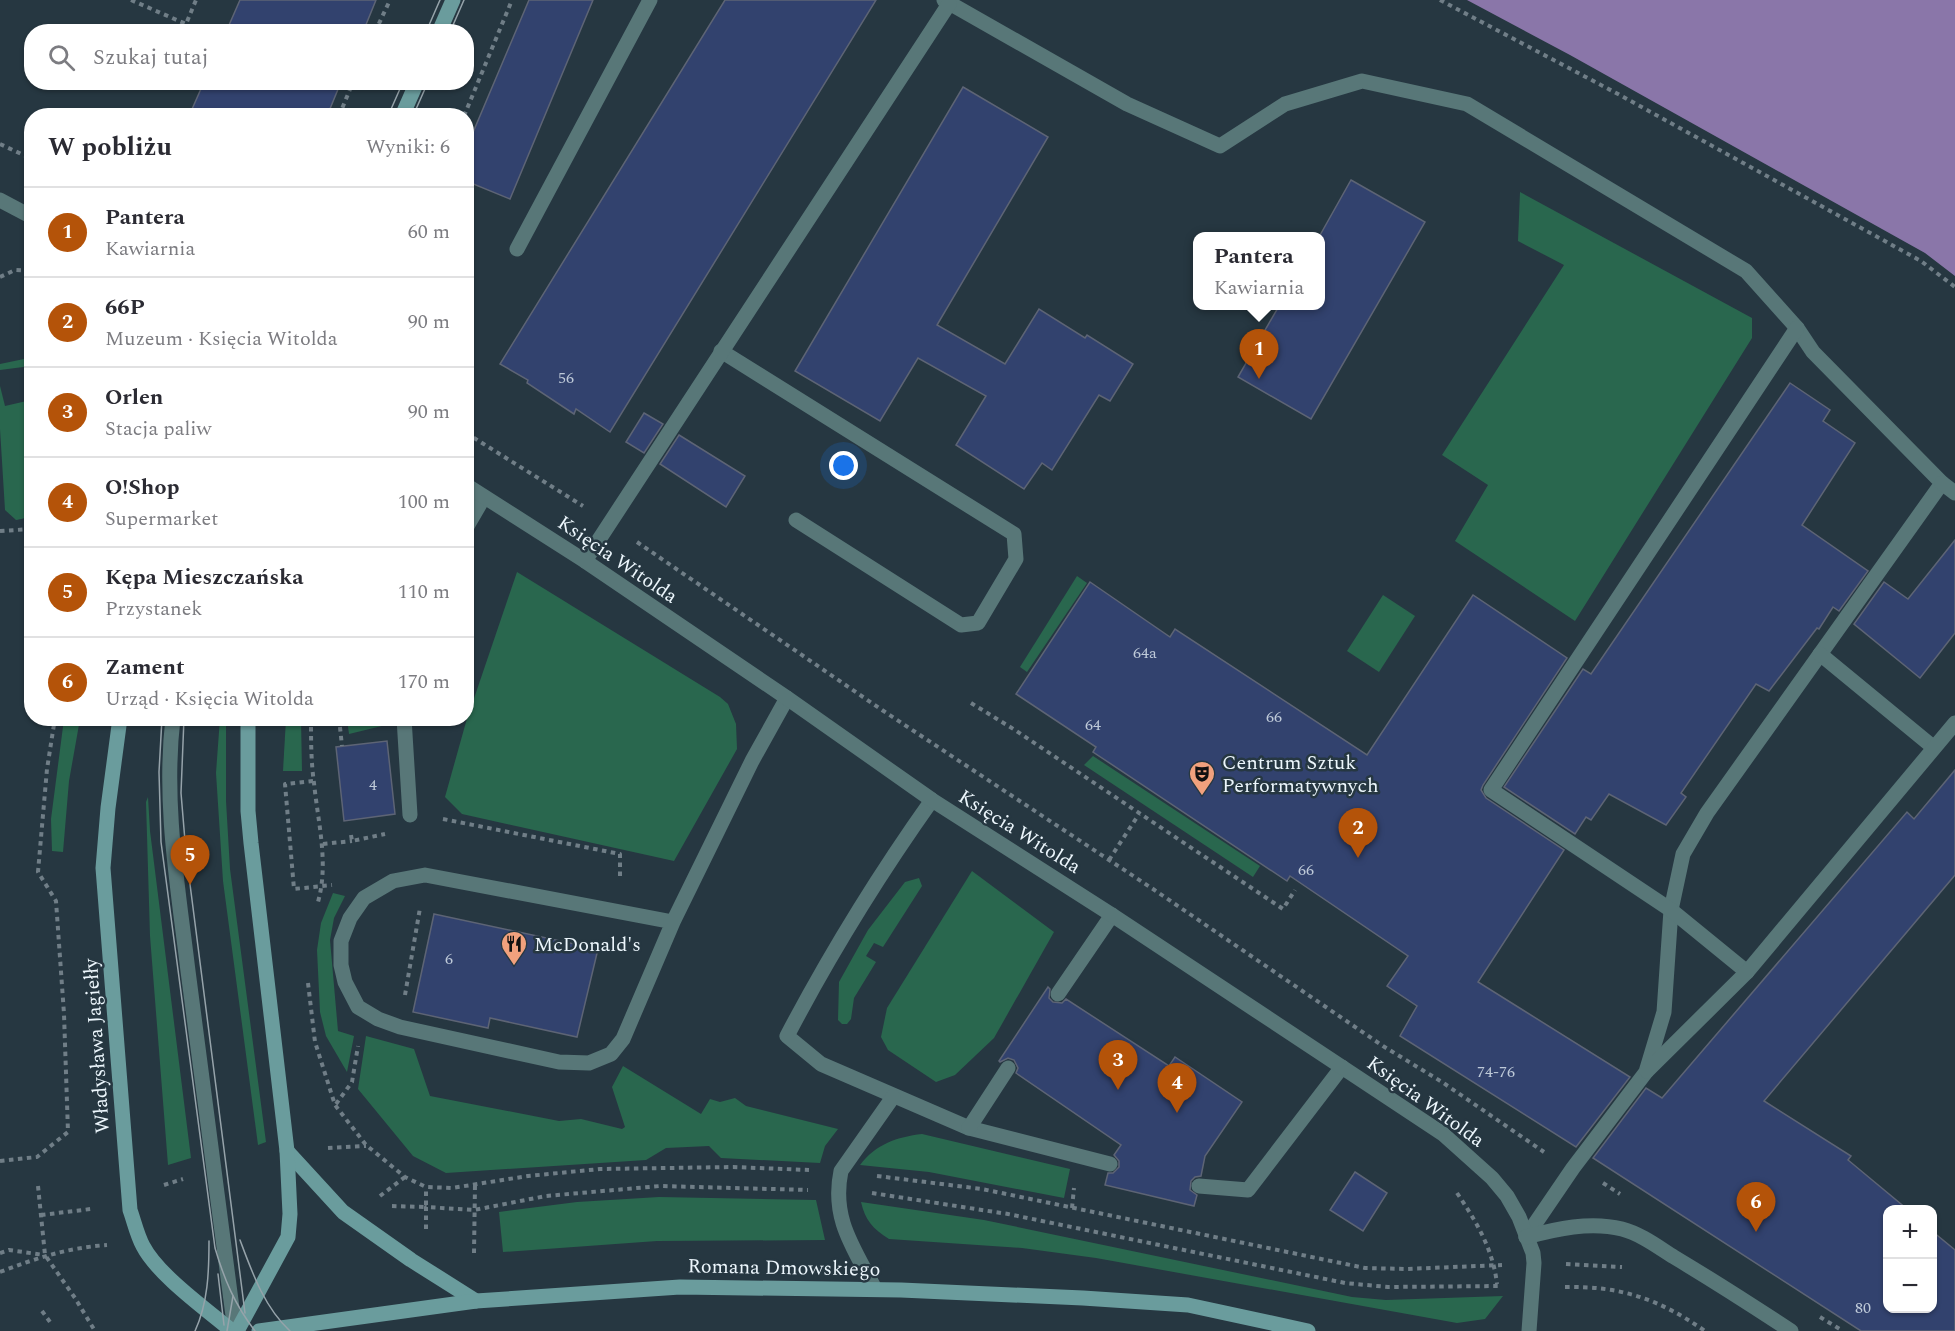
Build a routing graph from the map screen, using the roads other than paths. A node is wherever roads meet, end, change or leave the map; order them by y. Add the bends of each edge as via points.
1 (453, 0) edge
2 (650, 0) edge
3 (946, 2) edge
4 (442, 24) edge
5 (413, 90) edge
6 (406, 108) edge
7 (0, 200) edge
8 (24, 213) edge
9 (517, 249) dead end
10 (1797, 328) junction
11 (721, 351) junction
12 (1949, 488) edge
13 (474, 490) edge
14 (484, 496) junction
15 (474, 514) edge
16 (796, 520) dead end
17 (585, 561) junction
18 (1821, 654) junction
19 (787, 699) junction
20 (1955, 723) edge
21 (119, 726) edge
22 (172, 726) edge
23 (248, 726) edge
24 (404, 726) edge
25 (1933, 747) junction
26 (932, 800) junction
27 (410, 815) road end
28 (1671, 910) junction
29 (1113, 915) junction
30 (673, 922) junction
31 (1747, 972) junction
32 (1058, 994) dead end
33 (1342, 1067) junction
34 (1008, 1068) dead end
35 (1646, 1072) junction
36 (893, 1097) junction
37 (969, 1128) junction
38 (287, 1151) junction
39 (1110, 1164) dead end
40 (1199, 1186) dead end
41 (1526, 1236) junction
42 (875, 1289) junction
43 (476, 1301) junction
44 (1275, 1328) edge
45 (234, 1331) edge
46 (259, 1331) edge
47 (1308, 1331) edge
48 (1529, 1331) edge
49 (1791, 1331) edge

1 - 4 main road
2 - 9 street
3 - 10 street via 1127,104 1220,146 1285,104 1362,81 1467,104 1746,271
3 - 11 street
5 - 6 main road
7 - 8 street
10 - 12 street via 1813,352
10 - 28 street via 1491,790
11 - 16 street via 1014,534 1016,559 978,623 962,625
11 - 17 street
12 - 18 street
13 - 14 street, Księcia Witolda
14 - 15 street
14 - 17 street, Księcia Witolda
17 - 19 street, Księcia Witolda
18 - 25 street
18 - 28 street via 1707,813 1683,854
19 - 26 street, Księcia Witolda
19 - 30 street
20 - 25 street
21 - 45 main road, Władysława Jagiełły via 103,868 130,1210 147,1253 177,1285
22 - 45 street via 171,838
23 - 38 main road via 248,811
24 - 27 street
25 - 31 street
26 - 29 street, Księcia Witolda
26 - 36 street via 819,974 787,1036 821,1064
28 - 31 street
28 - 35 street via 1664,1012
29 - 32 street
29 - 33 street, Księcia Witolda
30 - 30 street via 425,875 393,881 364,898 341,941 341,965 358,1007 378,1019 559,1062 589,1063 611,1054 623,1039
31 - 35 street
33 - 40 street via 1248,1190
33 - 41 street, Księcia Witolda via 1443,1134 1475,1162 1507,1196
34 - 37 street
35 - 41 street
36 - 37 street
36 - 42 street via 841,1171 838,1191 840,1220
37 - 39 street
38 - 43 main road via 343,1212
38 - 45 main road via 288,1237
41 - 48 street, Księcia Witolda via 1534,1263
41 - 49 street via 1592,1226 1638,1235
42 - 43 main road, Romana Dmowskiego via 680,1287
42 - 44 main road, Romana Dmowskiego via 1188,1305
43 - 46 main road, Romana Dmowskiego
44 - 47 main road, Romana Dmowskiego

